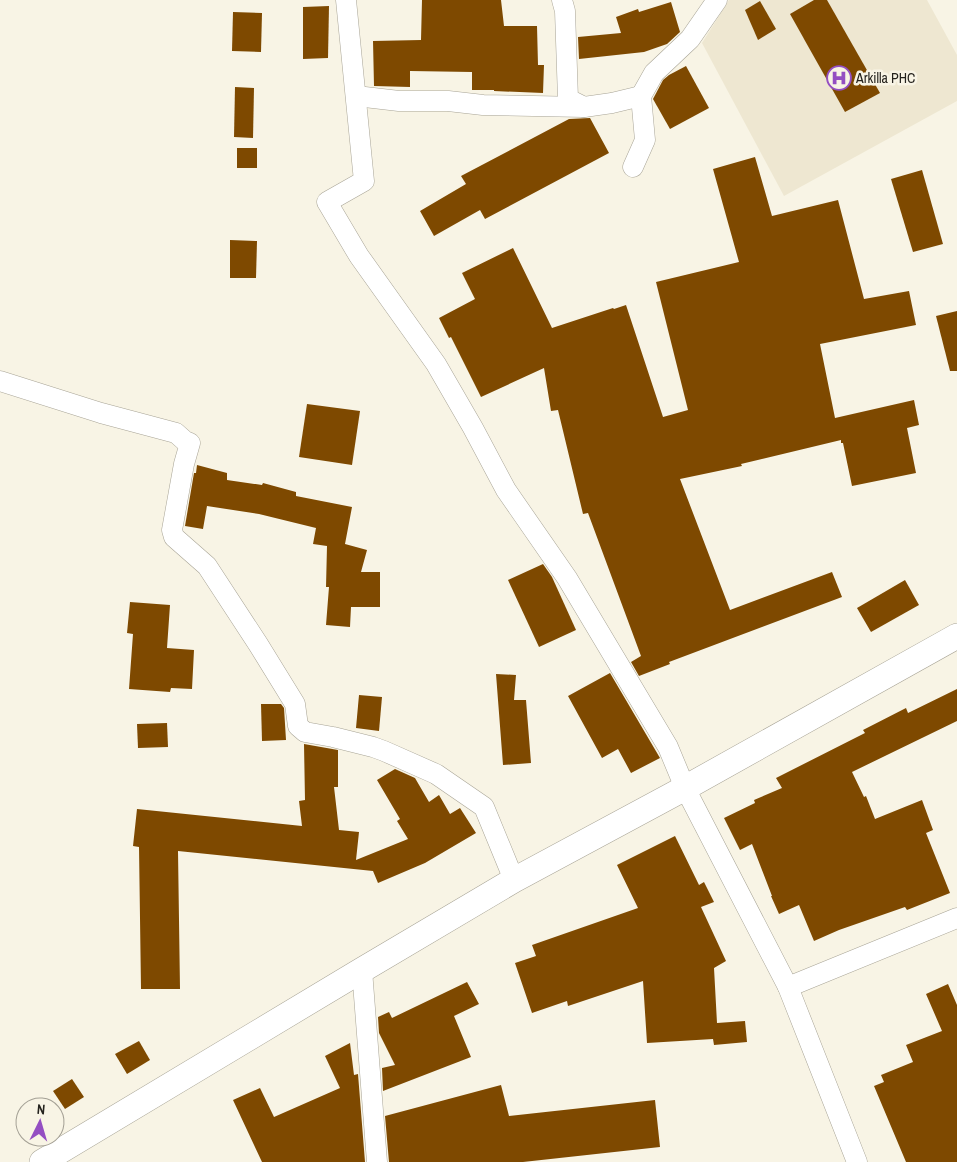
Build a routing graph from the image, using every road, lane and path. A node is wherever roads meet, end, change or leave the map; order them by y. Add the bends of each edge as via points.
1 (346, 0) edge
2 (562, 0) edge
3 (717, 0) edge
4 (356, 96) junction
5 (641, 96) junction
6 (584, 107) junction
7 (633, 166) dead end
8 (0, 380) edge
9 (957, 636) edge
10 (685, 788) junction
11 (514, 880) junction
12 (957, 918) edge
13 (362, 970) junction
14 (788, 987) junction
15 (42, 1162) edge
16 (378, 1162) edge
17 (857, 1162) edge

1 - 4 street
2 - 6 street via 568,99
3 - 5 street via 690,40 654,73
4 - 6 street via 399,101
4 - 10 street via 364,180 326,202 359,256 436,364 506,490 567,578 668,746
5 - 6 street
5 - 7 street via 645,140
8 - 11 street via 176,433 190,444 172,530 174,537 207,566 295,704 298,726 306,732 384,751 436,774 484,807
9 - 10 street
10 - 11 street
10 - 14 street
11 - 13 street
12 - 14 street
13 - 15 street
13 - 16 street
14 - 17 street

